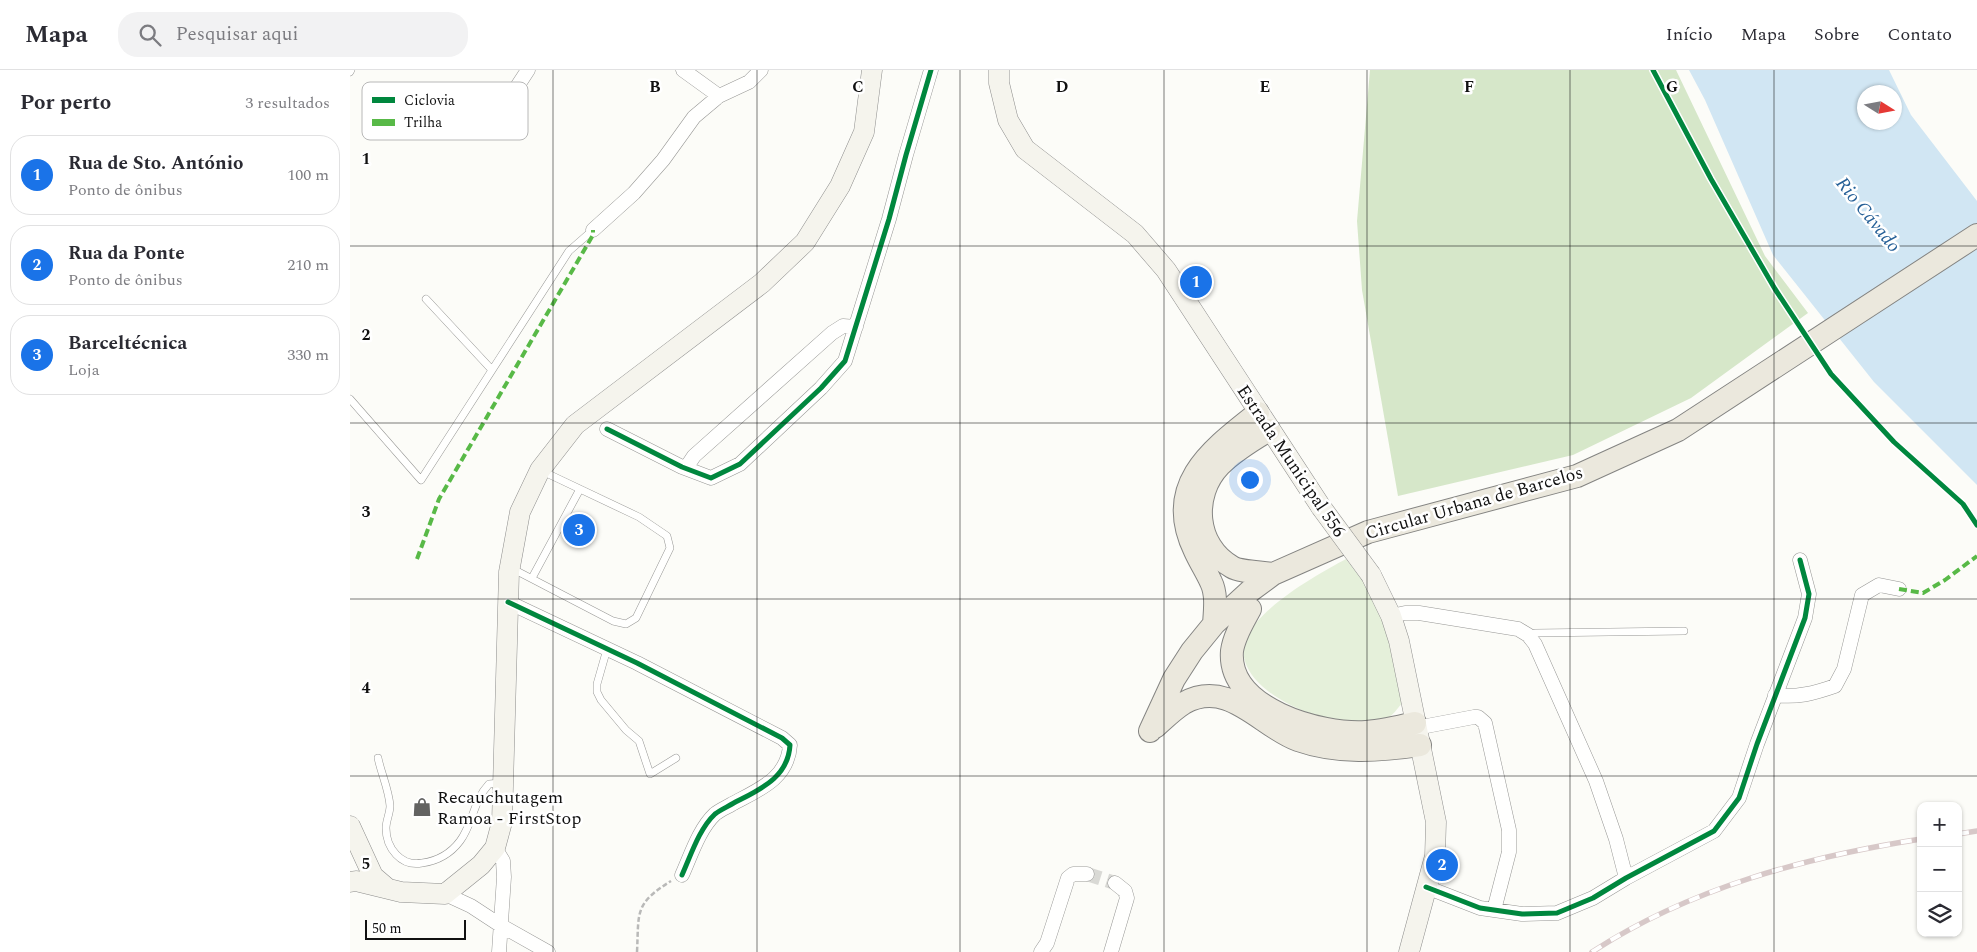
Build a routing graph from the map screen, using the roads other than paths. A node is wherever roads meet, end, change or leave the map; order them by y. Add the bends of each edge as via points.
1 (528, 70) edge
2 (683, 70) edge
3 (761, 70) edge
4 (872, 70) edge
5 (932, 70) edge
6 (999, 70) edge
7 (520, 82) edge
8 (719, 96) junction
9 (593, 230) joint
10 (1977, 235) edge
11 (426, 299) dead end
12 (856, 327) junction
13 (492, 370) junction
14 (350, 399) edge
15 (1264, 421) junction
16 (607, 429) dead end
17 (686, 468) junction
18 (540, 470) junction
19 (580, 489) junction
20 (1318, 554) junction
21 (1800, 560) dead end
22 (510, 568) junction
23 (1273, 574) junction
24 (532, 578) junction
25 (1899, 589) dead end
26 (508, 602) junction
27 (1250, 609) junction
28 (1391, 616) junction
29 (1214, 624) junction
30 (1684, 631) dead end
31 (1528, 635) junction
32 (607, 649) junction
33 (1775, 695) junction
34 (1162, 705) junction
35 (1417, 732) junction
36 (378, 758) dead end
37 (676, 758) dead end
38 (503, 783) junction
39 (350, 826) edge
40 (495, 848) junction
41 (1088, 874) tunnel mouth
42 (682, 875) road end
43 (1626, 878) junction
44 (350, 882) edge
45 (1115, 883) tunnel mouth
46 (1426, 887) junction
47 (387, 888) junction
48 (445, 894) junction
49 (1494, 910) junction
50 (500, 925) junction
51 (498, 952) edge
52 (548, 952) edge
53 (1042, 952) edge
54 (1111, 952) edge
55 (1409, 952) edge

1 - 7 street
2 - 8 street
3 - 8 street via 749,82
4 - 18 main road via 864,132 840,186 805,242 762,283 575,425
5 - 12 street
6 - 15 main road, Estrada Municipal 556 via 1008,120 1025,149 1135,234 1166,270
8 - 9 street via 694,117 664,160 634,193
9 - 13 lane via 569,251
10 - 20 main road, Circular Urbana de Barcelos via 1678,430 1577,476 1368,532
11 - 13 lane
12 - 17 street via 843,326 832,334 694,456
12 - 17 street via 845,361 740,464 711,478
13 - 14 lane via 421,480
15 - 23 main road via 1242,447 1219,466 1206,486 1200,508 1202,532 1215,555 1233,568
15 - 28 main road, Estrada Municipal 556, bridge via 1371,575
15 - 29 main road via 1207,456 1191,480 1184,508 1187,536 1212,584 1216,605
16 - 17 street
18 - 19 lane
18 - 22 main road via 520,512
19 - 24 lane
19 - 24 lane via 639,517 667,536 670,548 636,618 626,624 613,620
20 - 23 main road, Circular Urbana de Barcelos
20 - 27 main road, Circular Urbana de Barcelos
21 - 33 street via 1809,594 1805,618
22 - 24 lane
22 - 26 main road
23 - 29 main road, Circular Urbana de Barcelos
25 - 33 street via 1879,585 1862,595 1844,669 1836,686 1812,694
26 - 32 street
26 - 38 main road
27 - 34 main road, Circular Urbana de Barcelos via 1218,639
27 - 35 main road via 1236,637 1232,662 1240,684 1256,700 1286,718 1314,727 1341,731
28 - 31 street via 1419,613 1518,630
28 - 35 main road, Estrada Municipal 556
29 - 34 main road, Circular Urbana de Barcelos via 1181,666
30 - 31 lane
31 - 43 street via 1596,781
32 - 37 lane via 597,684 601,700 626,730 640,741 650,774
32 - 42 street via 790,745 786,766 768,786 716,813 701,835
33 - 43 street via 1739,798 1714,831
34 - 35 main road via 1150,731 1184,703 1217,697 1240,704 1281,732 1312,745 1368,751
35 - 46 main road, Estrada Municipal 556 via 1436,822 1434,856
35 - 49 street via 1474,717 1485,723 1509,830 1509,852
36 - 38 lane via 390,806 386,830 393,852 404,861 418,864 432,862 447,854 461,840 481,792 489,784
38 - 40 main road via 502,822
39 - 47 main road via 373,876
40 - 48 main road via 481,865
40 - 50 street via 503,861
41 - 53 street via 1073,874 1068,878
43 - 49 street via 1594,898 1556,913 1522,914
44 - 47 main road
45 - 54 street via 1125,891 1127,898
46 - 49 street via 1480,908
46 - 55 main road, Estrada Municipal 556
47 - 48 main road via 401,892
48 - 50 street
50 - 51 street
50 - 52 street

